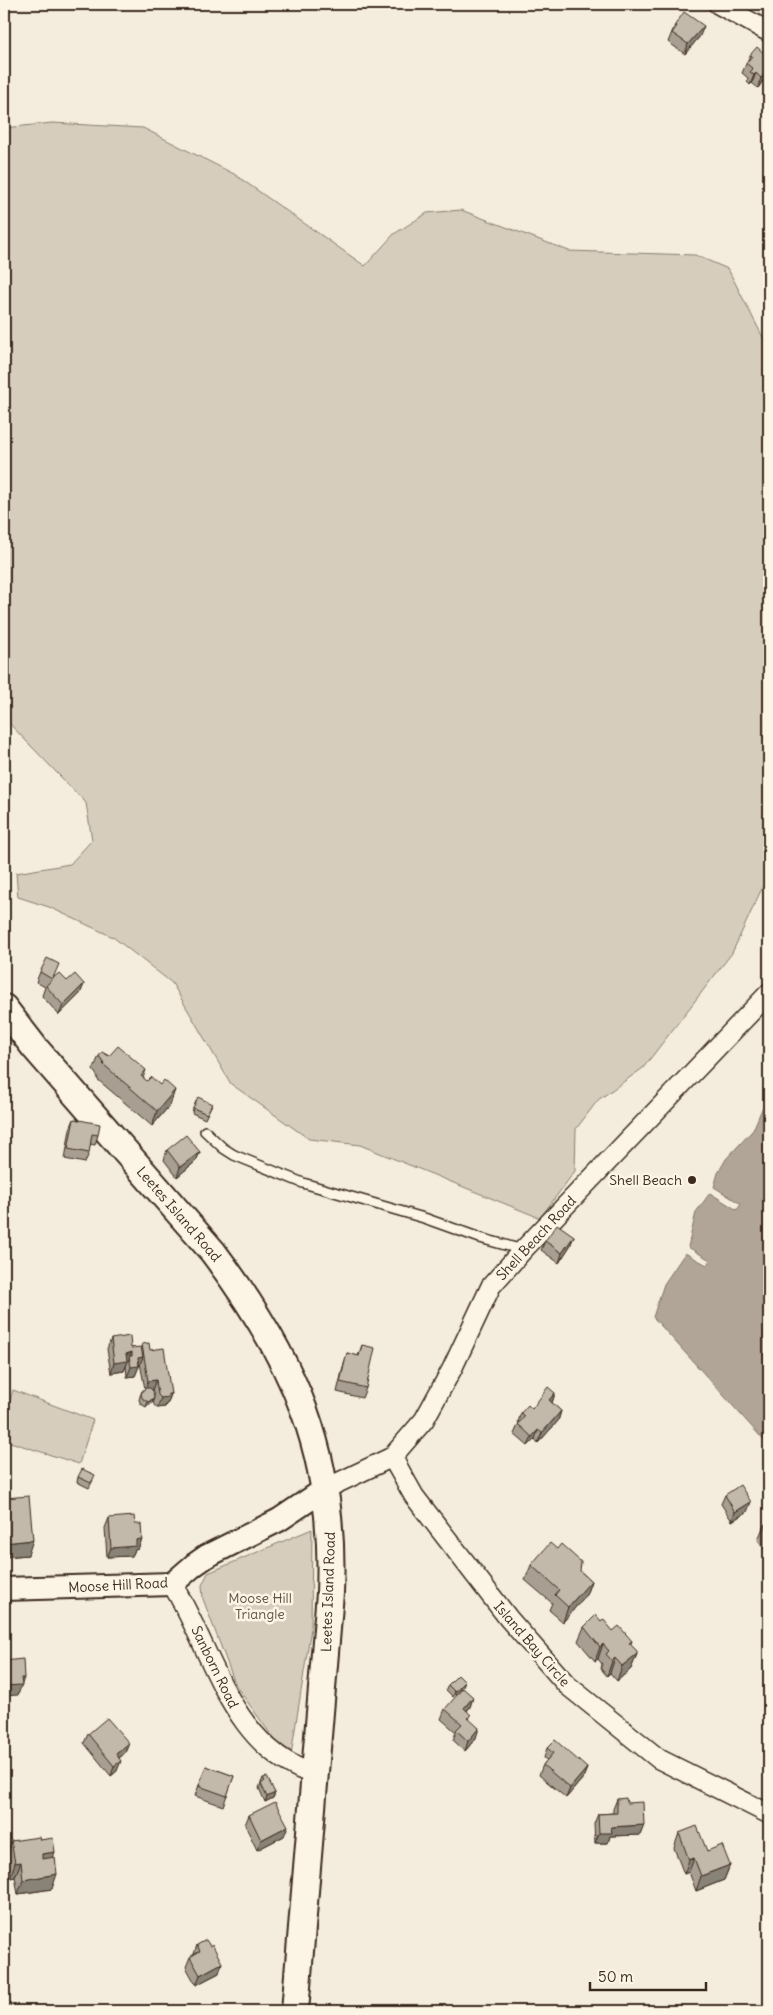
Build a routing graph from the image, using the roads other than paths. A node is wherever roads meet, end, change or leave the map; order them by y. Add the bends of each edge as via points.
1 (718, 4) edge
2 (769, 32) edge
3 (769, 993) edge
4 (4, 1008) edge
5 (205, 1131) dead end
6 (523, 1250) junction
7 (392, 1457) junction
8 (326, 1489) junction
9 (172, 1584) junction
10 (4, 1589) edge
11 (316, 1774) junction
12 (769, 1814) edge
13 (296, 2011) edge

1 - 2 street
3 - 6 street, Shell Beach Road
4 - 8 main road, Leetes Island Road via 240,1287 297,1390
5 - 6 lane via 234,1155 302,1183
6 - 7 street, Shell Beach Road via 491,1286 424,1420
7 - 8 street, Shell Beach Road
7 - 12 street, Island Bay Circle via 414,1496 497,1604 568,1686 659,1759
8 - 9 street, Moose Hill Road via 279,1520 207,1556
8 - 11 main road, Leetes Island Road via 331,1570
9 - 10 street, Moose Hill Road
9 - 11 street, Sanborn Road via 241,1719 285,1761
11 - 13 main road, Leetes Island Road

